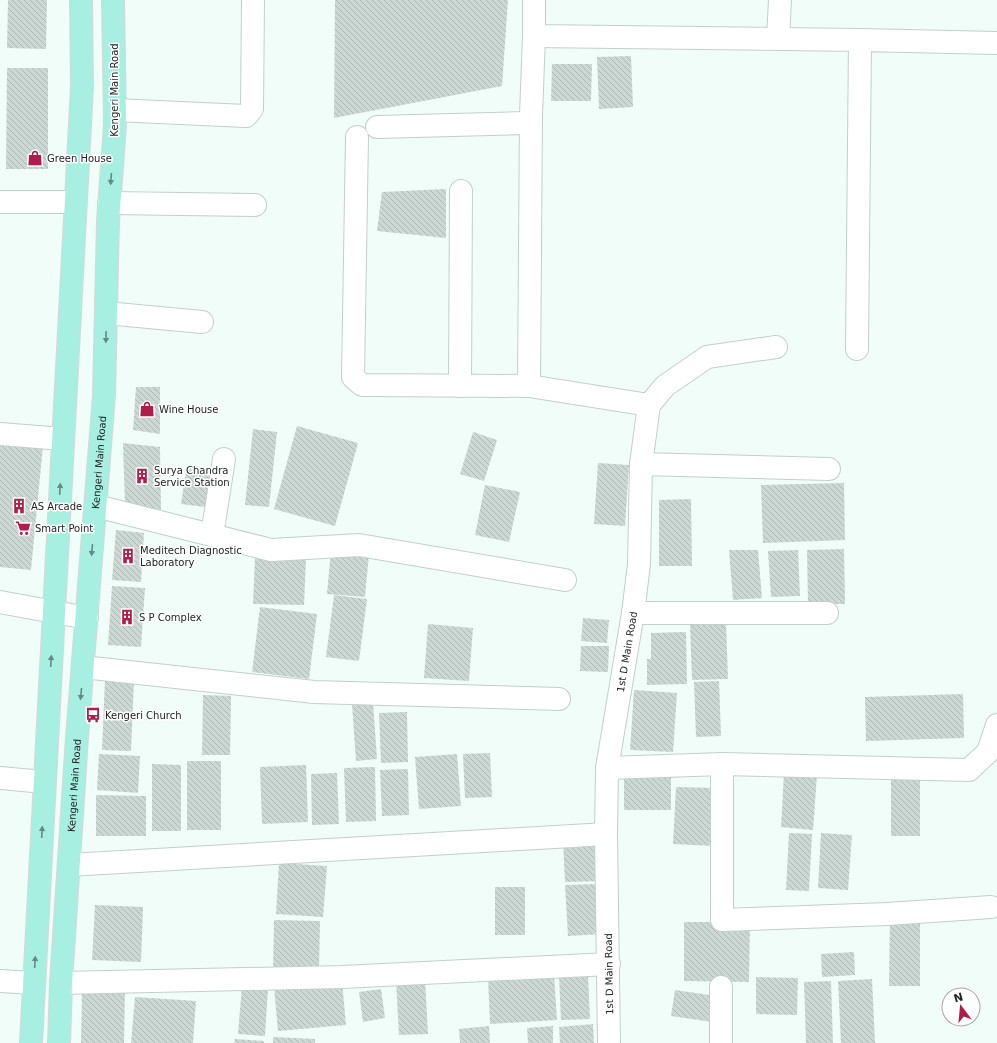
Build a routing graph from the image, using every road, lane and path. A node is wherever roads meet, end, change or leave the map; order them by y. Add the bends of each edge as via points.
1 (81, 0) edge
2 (113, 0) edge
3 (253, 0) edge
4 (534, 0) edge
5 (780, 0) edge
6 (534, 36) junction
7 (778, 39) junction
8 (860, 40) junction
9 (997, 43) edge
10 (114, 110) junction
11 (531, 115) junction
12 (377, 127) dead end
13 (357, 137) dead end
14 (461, 191) dead end
15 (0, 202) edge
16 (75, 202) junction
17 (109, 203) junction
18 (255, 205) dead end
19 (106, 313) junction
20 (202, 322) dead end
21 (776, 346) dead end
22 (857, 349) dead end
23 (460, 386) junction
24 (529, 386) junction
25 (649, 405) junction
26 (0, 434) edge
27 (63, 439) junction
28 (224, 459) dead end
29 (640, 464) junction
30 (829, 469) dead end
31 (96, 506) junction
32 (212, 535) junction
33 (565, 580) dead end
34 (0, 602) edge
35 (53, 612) junction
36 (633, 613) junction
37 (827, 613) dead end
38 (87, 618) junction
39 (83, 667) junction
40 (559, 700) dead end
41 (997, 725) edge
42 (722, 764) junction
43 (607, 768) junction
44 (0, 778) edge
45 (44, 782) junction
46 (606, 834) junction
47 (69, 865) junction
48 (991, 907) dead end
49 (609, 964) junction
50 (0, 981) edge
51 (34, 983) junction
52 (61, 983) junction
53 (721, 987) dead end
54 (31, 1043) edge
55 (59, 1043) edge
56 (609, 1043) edge
57 (721, 1043) edge

1 - 16 main road via 82,87
2 - 10 main road, Kengeri Main Road
3 - 10 street via 252,109 246,116
4 - 6 street
5 - 7 street
6 - 7 street
6 - 11 street
7 - 8 street
8 - 9 street
8 - 22 street
10 -> 17 main road, Kengeri Main Road
11 - 12 street via 530,121 523,124
11 - 24 street
13 - 23 street via 353,377 362,385
14 - 23 street
15 - 16 street
16 - 27 main road
17 - 18 street
17 - 19 main road, Kengeri Main Road
19 - 20 street
19 -> 31 main road, Kengeri Main Road via 104,395
21 - 25 street via 707,357 665,386
23 - 24 street
24 - 25 street
25 - 29 street, 1st D Main Road
26 - 27 street
35 -> 27 main road
28 - 32 street
29 - 30 street
29 - 36 street, 1st D Main Road via 639,564
31 - 32 street
31 -> 38 main road, Kengeri Main Road
32 - 33 street via 270,550 359,545
34 - 35 street
35 - 38 street
45 -> 35 main road
36 - 37 street
36 - 43 street, 1st D Main Road
38 - 39 main road, Kengeri Main Road
39 - 40 street via 314,692
39 -> 47 main road, Kengeri Main Road
41 - 42 street via 988,752 969,770
42 - 43 street
42 - 48 street via 722,920
43 - 46 street, 1st D Main Road
44 - 45 street
51 -> 45 main road
46 - 47 street
46 - 49 street, 1st D Main Road
47 - 52 main road, Kengeri Main Road
49 - 52 street via 342,977
49 - 56 street, 1st D Main Road
50 - 51 street
51 - 54 main road
52 - 55 main road, Kengeri Main Road
53 - 57 street

